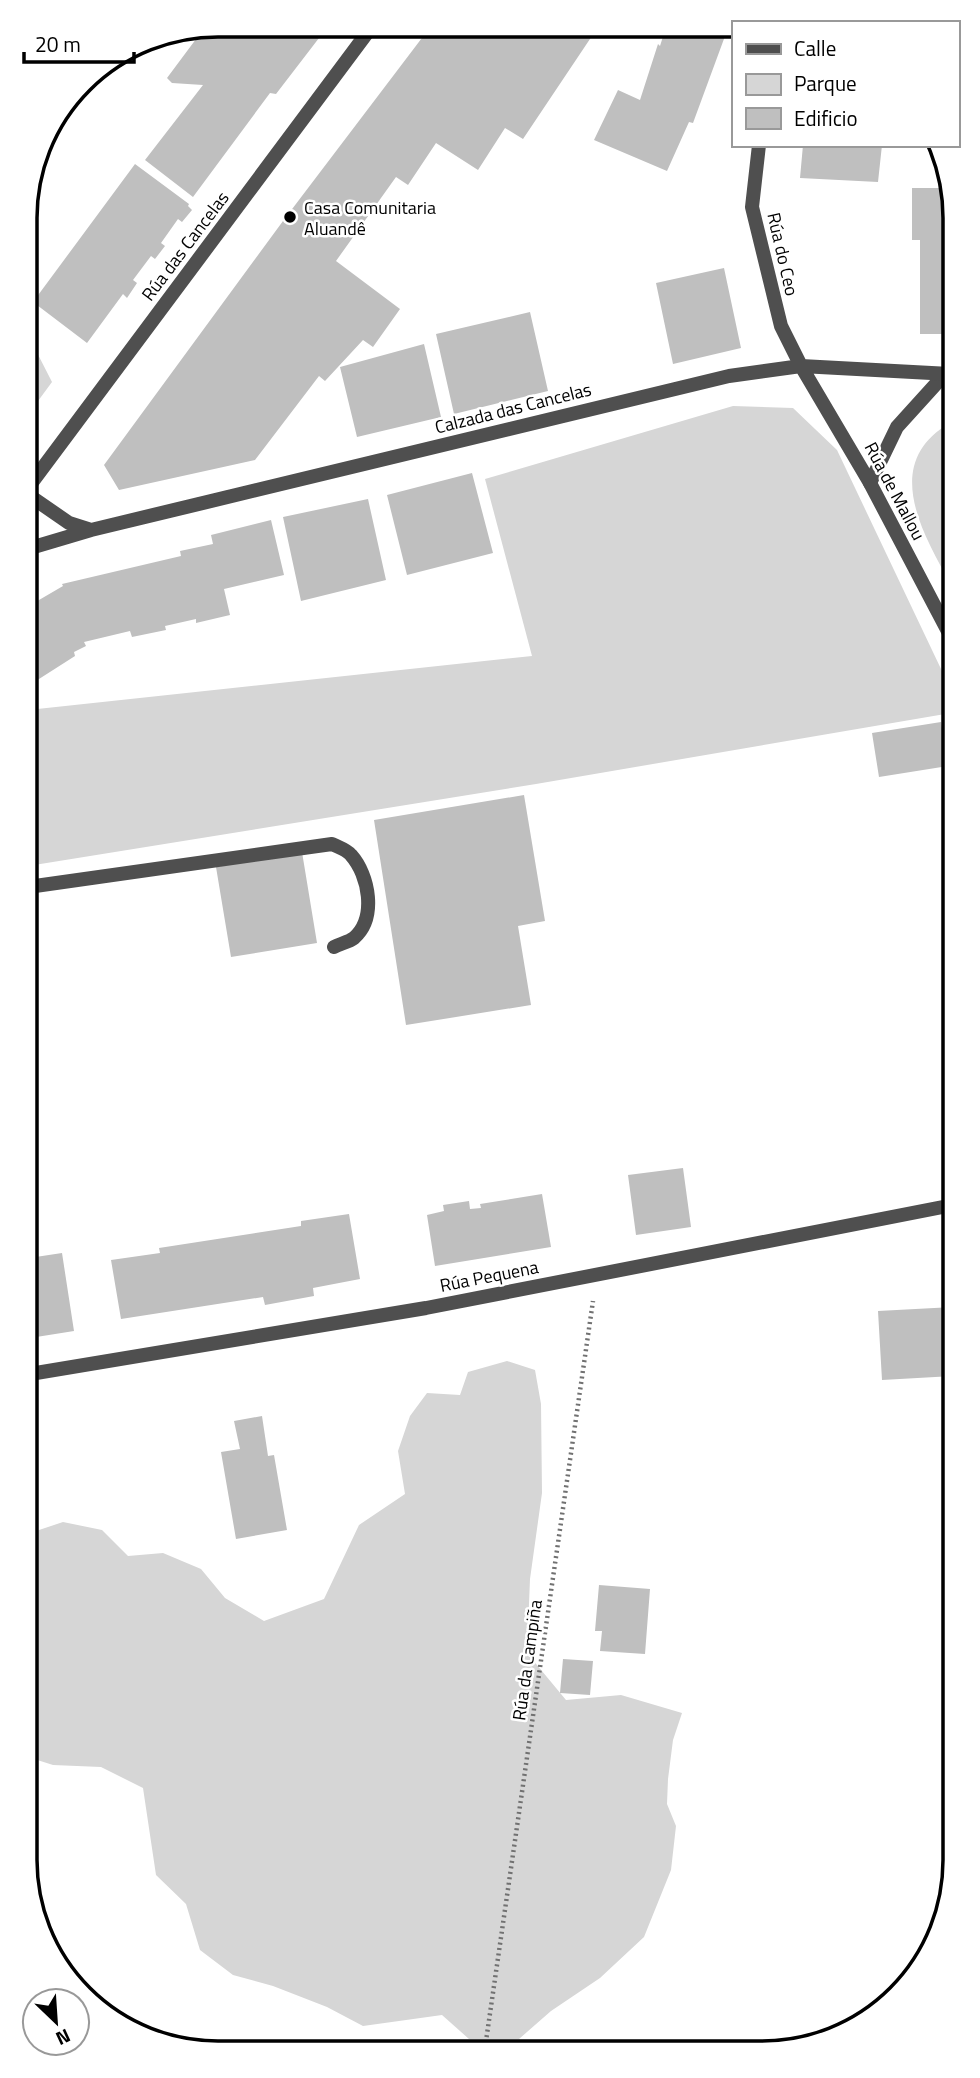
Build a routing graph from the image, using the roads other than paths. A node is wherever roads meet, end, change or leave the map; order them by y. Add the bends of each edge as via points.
1 (365, 37) edge
2 (760, 147) edge
3 (801, 366) junction
4 (943, 374) edge
5 (943, 378) edge
6 (37, 479) edge
7 (870, 483) junction
8 (37, 499) edge
9 (91, 530) junction
10 (37, 546) edge
11 (943, 622) edge
12 (37, 886) edge
13 (334, 947) dead end
14 (943, 1207) edge
15 (37, 1373) edge

1 - 6 street, Rúa das Cancelas
2 - 3 street, Rúa do Ceo via 752,207 781,326
3 - 4 street, Calzada das Cancelas
3 - 7 street, Rúa de Mallou
3 - 9 street, Calzada das Cancelas via 729,376
5 - 7 street via 897,426
7 - 11 street, Rúa de Mallou
8 - 9 street via 69,523
9 - 10 street, Calzada das Cancelas
12 - 13 street via 332,845 355,860 368,895 366,918 354,938
14 - 15 street, Rúa Pequena via 426,1308

